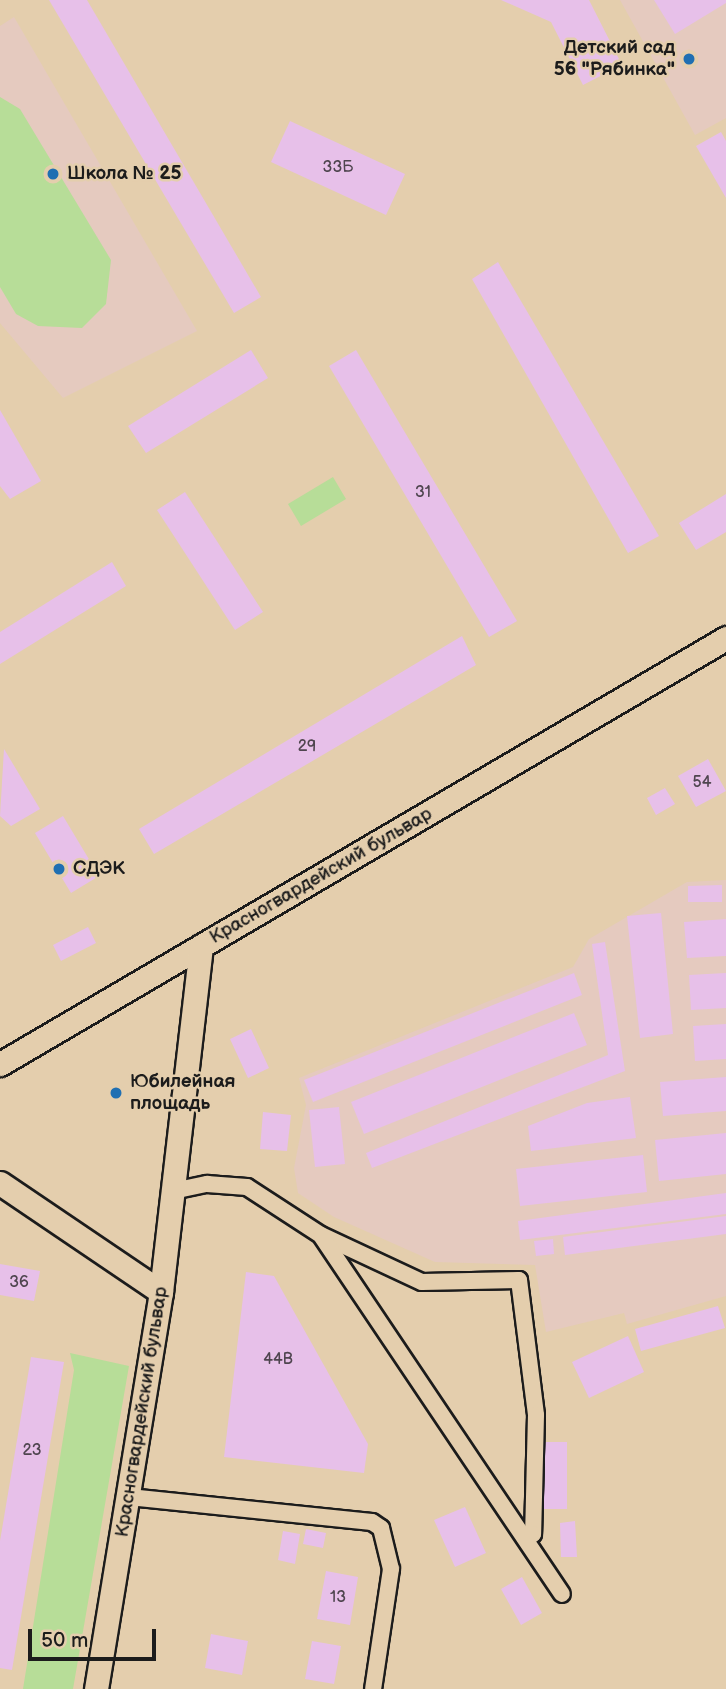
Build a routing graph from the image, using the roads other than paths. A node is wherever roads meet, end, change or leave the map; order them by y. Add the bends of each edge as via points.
1 (726, 638) edge
2 (201, 946) junction
3 (0, 1064) edge
4 (0, 1183) edge
5 (173, 1191) junction
6 (321, 1235) junction
7 (161, 1292) junction
8 (129, 1497) junction
9 (525, 1538) junction
10 (562, 1594) dead end
11 (96, 1689) edge
12 (373, 1689) edge

1 - 2 street, Красногвардейский бульвар
2 - 3 street
2 - 5 street, Красногвардейский бульвар
4 - 7 street
5 - 6 street via 207,1184 247,1187
5 - 7 street, Красногвардейский бульвар
6 - 9 street
6 - 9 street via 422,1282 519,1280 536,1415 533,1534
7 - 8 street, Красногвардейский бульвар
8 - 11 street, Красногвардейский бульвар
8 - 12 street via 372,1522 382,1528 391,1569
9 - 10 street

